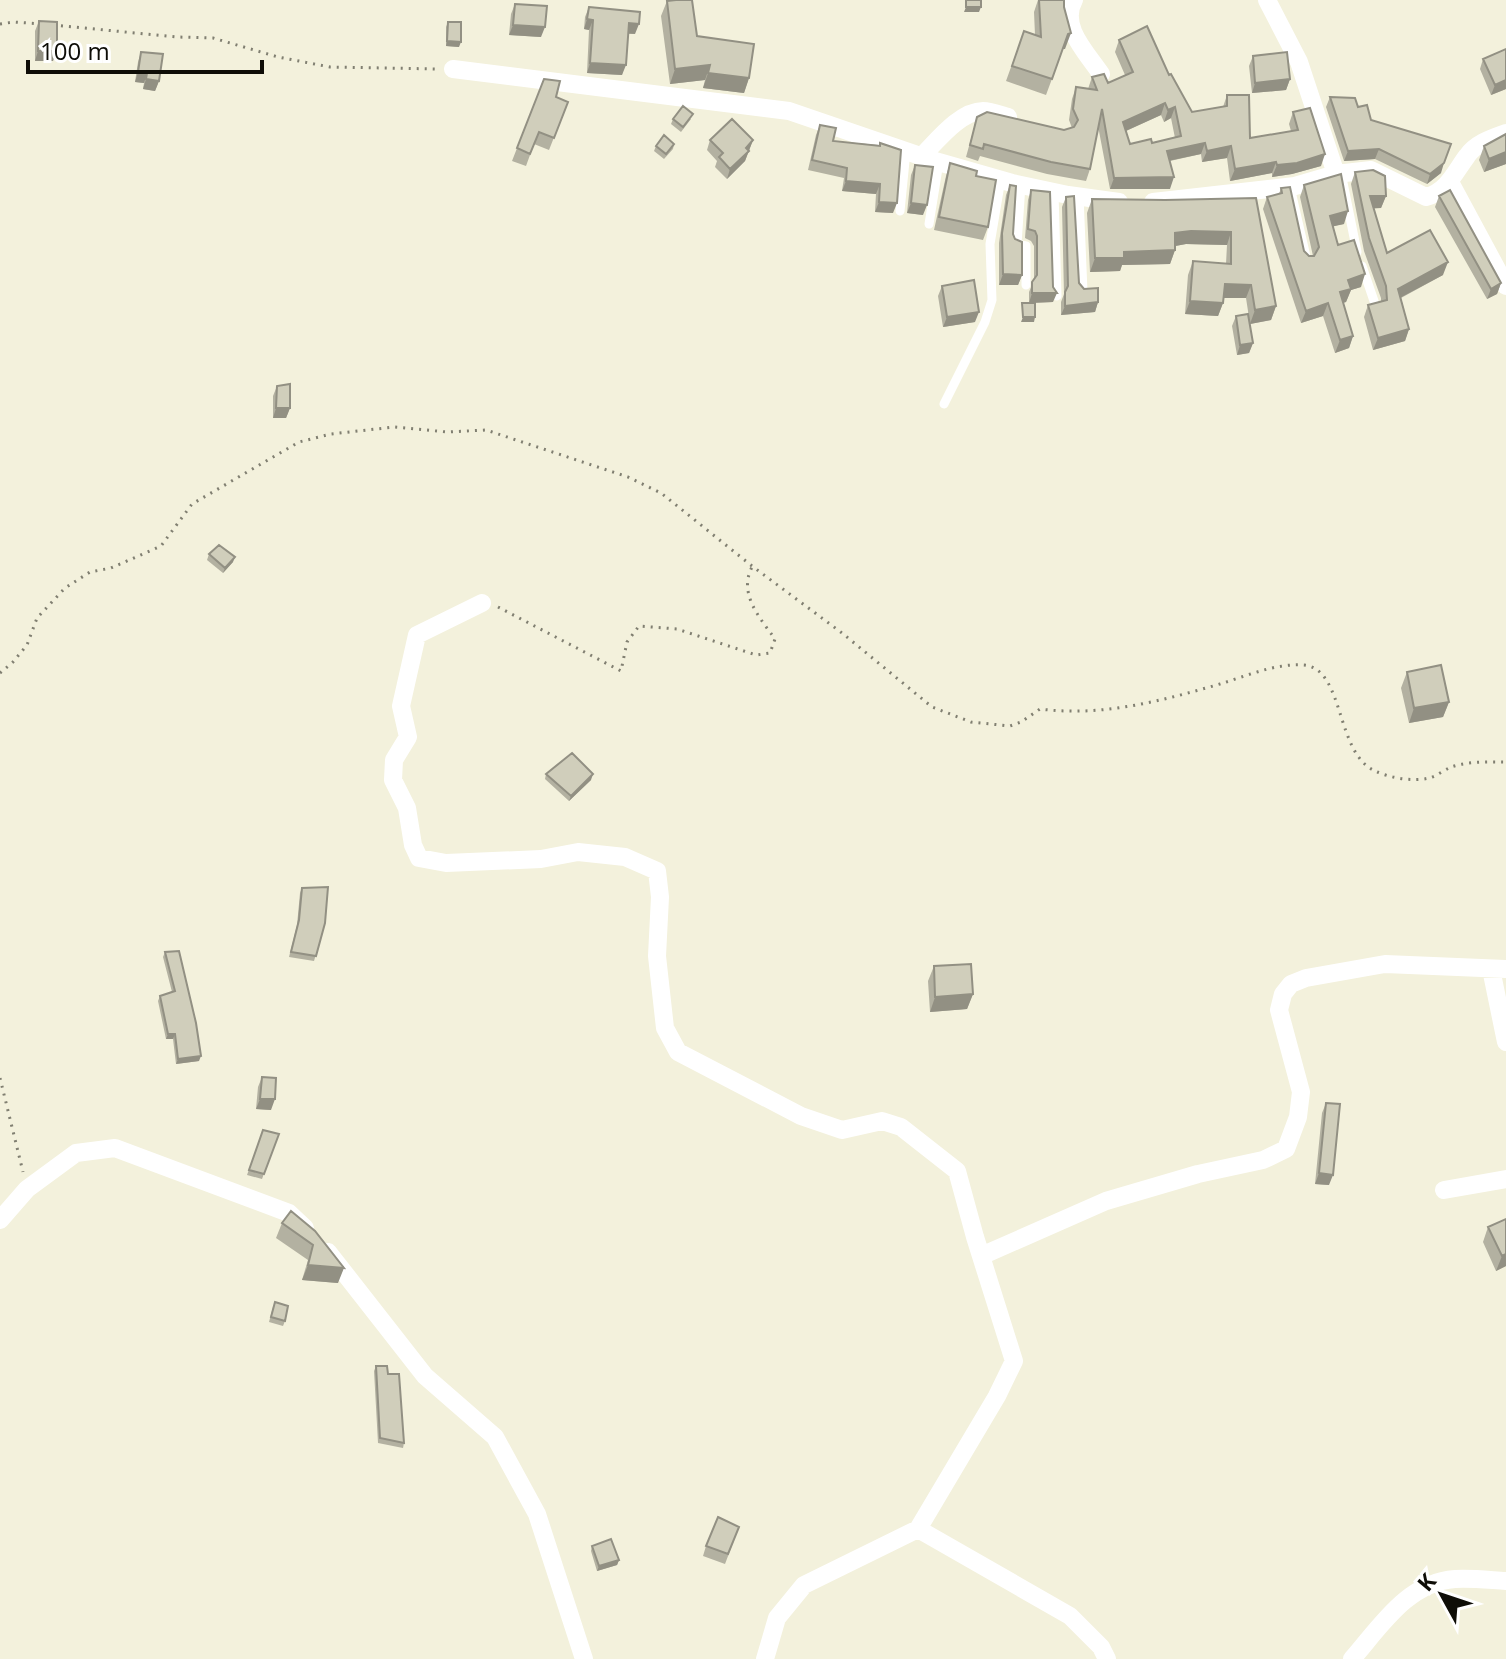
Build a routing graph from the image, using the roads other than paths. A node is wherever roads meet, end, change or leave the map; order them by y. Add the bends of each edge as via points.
1 (1267, 0) edge
2 (1066, 3) edge
3 (453, 69) road end
4 (1101, 74) edge
5 (1022, 120) edge
6 (1506, 133) edge
7 (922, 156) junction
8 (1338, 174) junction
9 (1001, 179) junction
10 (1450, 182) junction
11 (1021, 185) junction
12 (1290, 187) junction
13 (1054, 192) junction
14 (1079, 196) junction
15 (900, 211) edge
16 (929, 224) dead end
17 (1307, 261) edge
18 (1026, 285) dead end
19 (1506, 286) edge
20 (1083, 292) edge
21 (1057, 296) edge
22 (1374, 301) edge
23 (944, 404) dead end
24 (482, 603) road end
25 (1498, 969) edge
26 (1506, 1042) edge
27 (1506, 1179) edge
28 (1444, 1190) dead end
29 (0, 1220) edge
30 (981, 1256) junction
31 (918, 1529) junction
32 (1506, 1581) edge
33 (584, 1659) edge
34 (765, 1659) edge
35 (1107, 1659) edge
36 (1352, 1659) edge

1 - 8 street via 1299,62
2 - 4 street via 1074,35
3 - 7 street via 789,111
5 - 7 street via 981,111 954,125
6 - 10 street via 1467,155
7 - 9 street
7 - 15 lane
7 - 16 lane
8 - 10 street via 1371,170 1426,197
8 - 12 street
8 - 22 lane
9 - 11 street
9 - 23 lane via 990,244 992,300
10 - 19 street
11 - 13 street
11 - 18 lane via 1017,244 1026,246
12 - 14 street via 1160,202
12 - 17 lane
13 - 14 street
13 - 21 lane
14 - 20 lane
24 - 30 street via 417,635 401,706 408,737 394,760 393,780 407,808 419,858 446,863 578,852 625,857 657,871 657,956 665,1028 678,1052 801,1116 842,1130 882,1121 901,1127 957,1171
25 - 26 street
25 - 30 street via 1385,964 1291,984 1279,1010 1301,1092 1286,1149 1263,1160 1106,1201
27 - 28 street
29 - 33 street via 27,1189 76,1153 115,1148 289,1213 318,1238 425,1376 495,1437 537,1514
30 - 31 street via 1014,1361
31 - 34 street via 804,1585 777,1618
31 - 35 street via 1070,1616
32 - 36 street via 1454,1579 1419,1589 1400,1603

